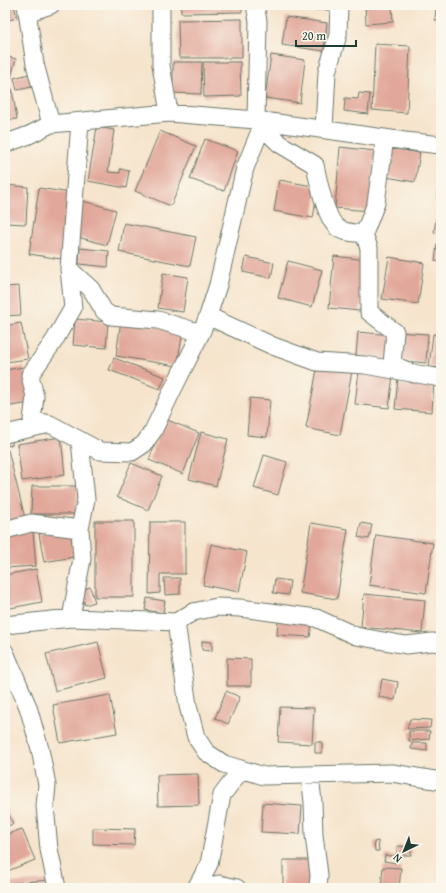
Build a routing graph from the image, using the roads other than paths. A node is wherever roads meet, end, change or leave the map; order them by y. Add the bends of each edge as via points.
1 (51, 5) edge
2 (162, 5) edge
3 (255, 5) edge
4 (339, 5) edge
5 (26, 9) edge
6 (169, 113) junction
7 (80, 122) junction
8 (260, 123) junction
9 (51, 124) junction
10 (324, 129) junction
11 (385, 138) junction
12 (5, 144) edge
13 (441, 145) edge
14 (364, 234) junction
15 (69, 269) junction
16 (208, 316) junction
17 (201, 333) junction
18 (414, 374) junction
19 (441, 378) edge
20 (50, 424) junction
21 (5, 434) edge
22 (80, 441) junction
23 (80, 529) junction
24 (5, 530) edge
25 (71, 618) junction
26 (176, 622) junction
27 (5, 624) edge
28 (441, 643) edge
29 (5, 652) edge
30 (241, 770) junction
31 (310, 775) junction
32 (441, 781) edge
33 (57, 888) edge
34 (196, 888) edge
35 (202, 888) edge
36 (237, 888) edge
37 (318, 888) edge

1 - 5 street
2 - 6 street via 161,65
3 - 8 street via 258,21
4 - 10 street via 338,35 327,72
5 - 9 street via 35,64
6 - 7 street
6 - 8 street
7 - 9 street
7 - 15 street
8 - 10 street
8 - 14 street via 280,144 315,165 324,204 335,224 340,229
8 - 16 street via 244,168 218,285
9 - 12 street
10 - 11 street
11 - 13 street
11 - 14 street via 376,203
14 - 18 street via 369,248 369,312 395,332 392,364
15 - 17 street via 91,289 104,311 111,316 158,320
15 - 20 street via 73,308 30,375 35,396 32,420
16 - 17 street
16 - 18 street via 272,346 317,362 365,365
17 - 22 street via 153,431 144,444 132,452 100,451
18 - 19 street
20 - 21 street
20 - 22 street
22 - 23 street via 86,498
23 - 24 street via 31,523
23 - 25 street via 82,559
25 - 26 street
25 - 27 street
26 - 28 street via 193,612 240,608 316,618 356,636 406,645
26 - 30 street via 188,706 196,737 206,752 224,764
29 - 33 street via 28,707 40,749 47,785 45,806 49,849
30 - 31 street via 264,776
30 - 34 street via 222,795 209,864
31 - 32 street via 392,773
31 - 37 street
35 - 36 street via 219,884

